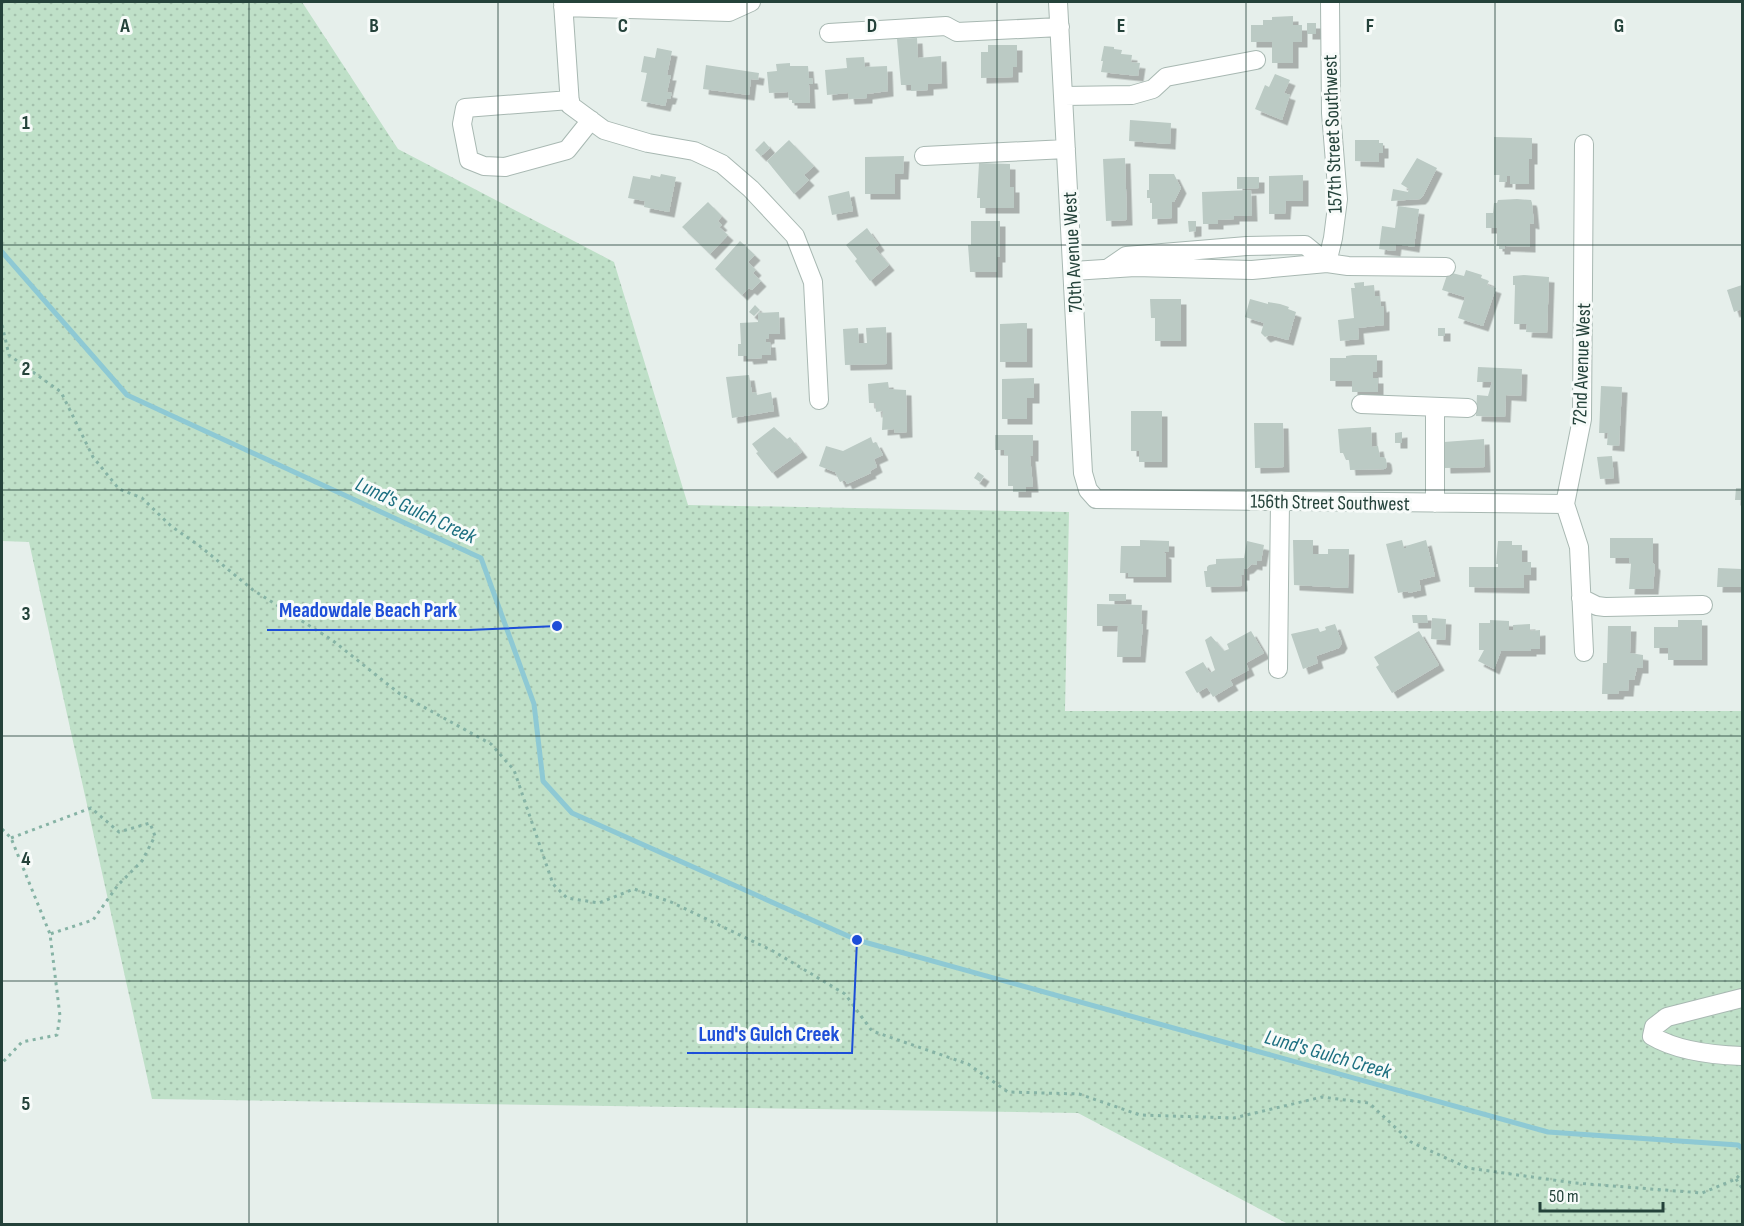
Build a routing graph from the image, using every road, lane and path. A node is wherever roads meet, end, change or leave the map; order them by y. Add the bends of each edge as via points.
1 (752, 2) edge
2 (1059, 2) edge
3 (1330, 2) edge
4 (563, 4) edge
5 (1060, 27) junction
6 (829, 33) dead end
7 (1256, 60) dead end
8 (1064, 96) junction
9 (570, 103) junction
10 (591, 120) junction
11 (1584, 144) dead end
12 (1066, 149) junction
13 (924, 156) dead end
14 (1327, 263) junction
15 (1446, 267) dead end
16 (1073, 271) junction
17 (2, 325) edge
18 (819, 400) dead end
19 (1361, 404) dead end
20 (1436, 408) junction
21 (1468, 408) dead end
22 (1096, 499) joint
23 (1280, 501) junction
24 (1435, 503) junction
25 (1565, 504) junction
26 (1581, 598) junction
27 (1703, 605) dead end
28 (1584, 652) dead end
29 (1278, 669) dead end
30 (2, 828) edge
31 (10, 838) junction
32 (50, 934) junction
33 (1743, 998) edge
34 (1743, 1056) edge
35 (2, 1063) edge
36 (1743, 1172) edge
37 (1736, 1179) junction
38 (1743, 1188) edge

1 - 4 street via 729,12
2 - 5 street, 70th Avenue West
3 - 14 street, 157th Street Southwest via 1331,113 1338,199
4 - 9 street
5 - 6 street via 957,32 946,26
5 - 8 street, 70th Avenue West
7 - 8 street via 1166,77 1153,89 1132,95
8 - 12 street, 70th Avenue West
9 - 10 street
9 - 10 street via 465,108 462,124 469,160 484,166 505,167 567,150
10 - 18 street via 604,130 694,151 722,164 752,189 795,236 813,282
11 - 25 street, 72nd Avenue West via 1582,419
12 - 13 street
12 - 16 street, 70th Avenue West
14 - 15 street
14 - 16 street via 1252,270 1135,267
16 - 22 street, 70th Avenue West via 1083,473 1088,490
17 - 37 path via 9,355 61,392 93,457 119,489 142,498 171,526 253,590 332,640 400,694 491,744 514,770 553,884 567,898 600,903 634,889 671,902 773,951 845,994 872,1031 969,1064 1008,1092 1079,1094 1140,1114 1234,1118 1322,1097 1369,1103 1411,1142 1468,1168 1575,1183 1702,1193
19 - 20 street
20 - 21 street
20 - 24 street
22 - 23 street, 156th Street Southwest
23 - 24 street, 156th Street Southwest
23 - 29 street
24 - 25 street, 156th Street Southwest
25 - 26 street, 72nd Avenue West via 1579,547
26 - 27 street via 1597,606
26 - 28 street, 72nd Avenue West
30 - 31 path
31 - 32 path
31 - 32 path via 91,808 119,832 150,823 155,836 142,861 118,885 93,920
32 - 35 path via 60,1016 57,1035 22,1042
33 - 34 street via 1667,1017 1654,1027 1652,1036 1693,1050
36 - 37 path
37 - 38 path

